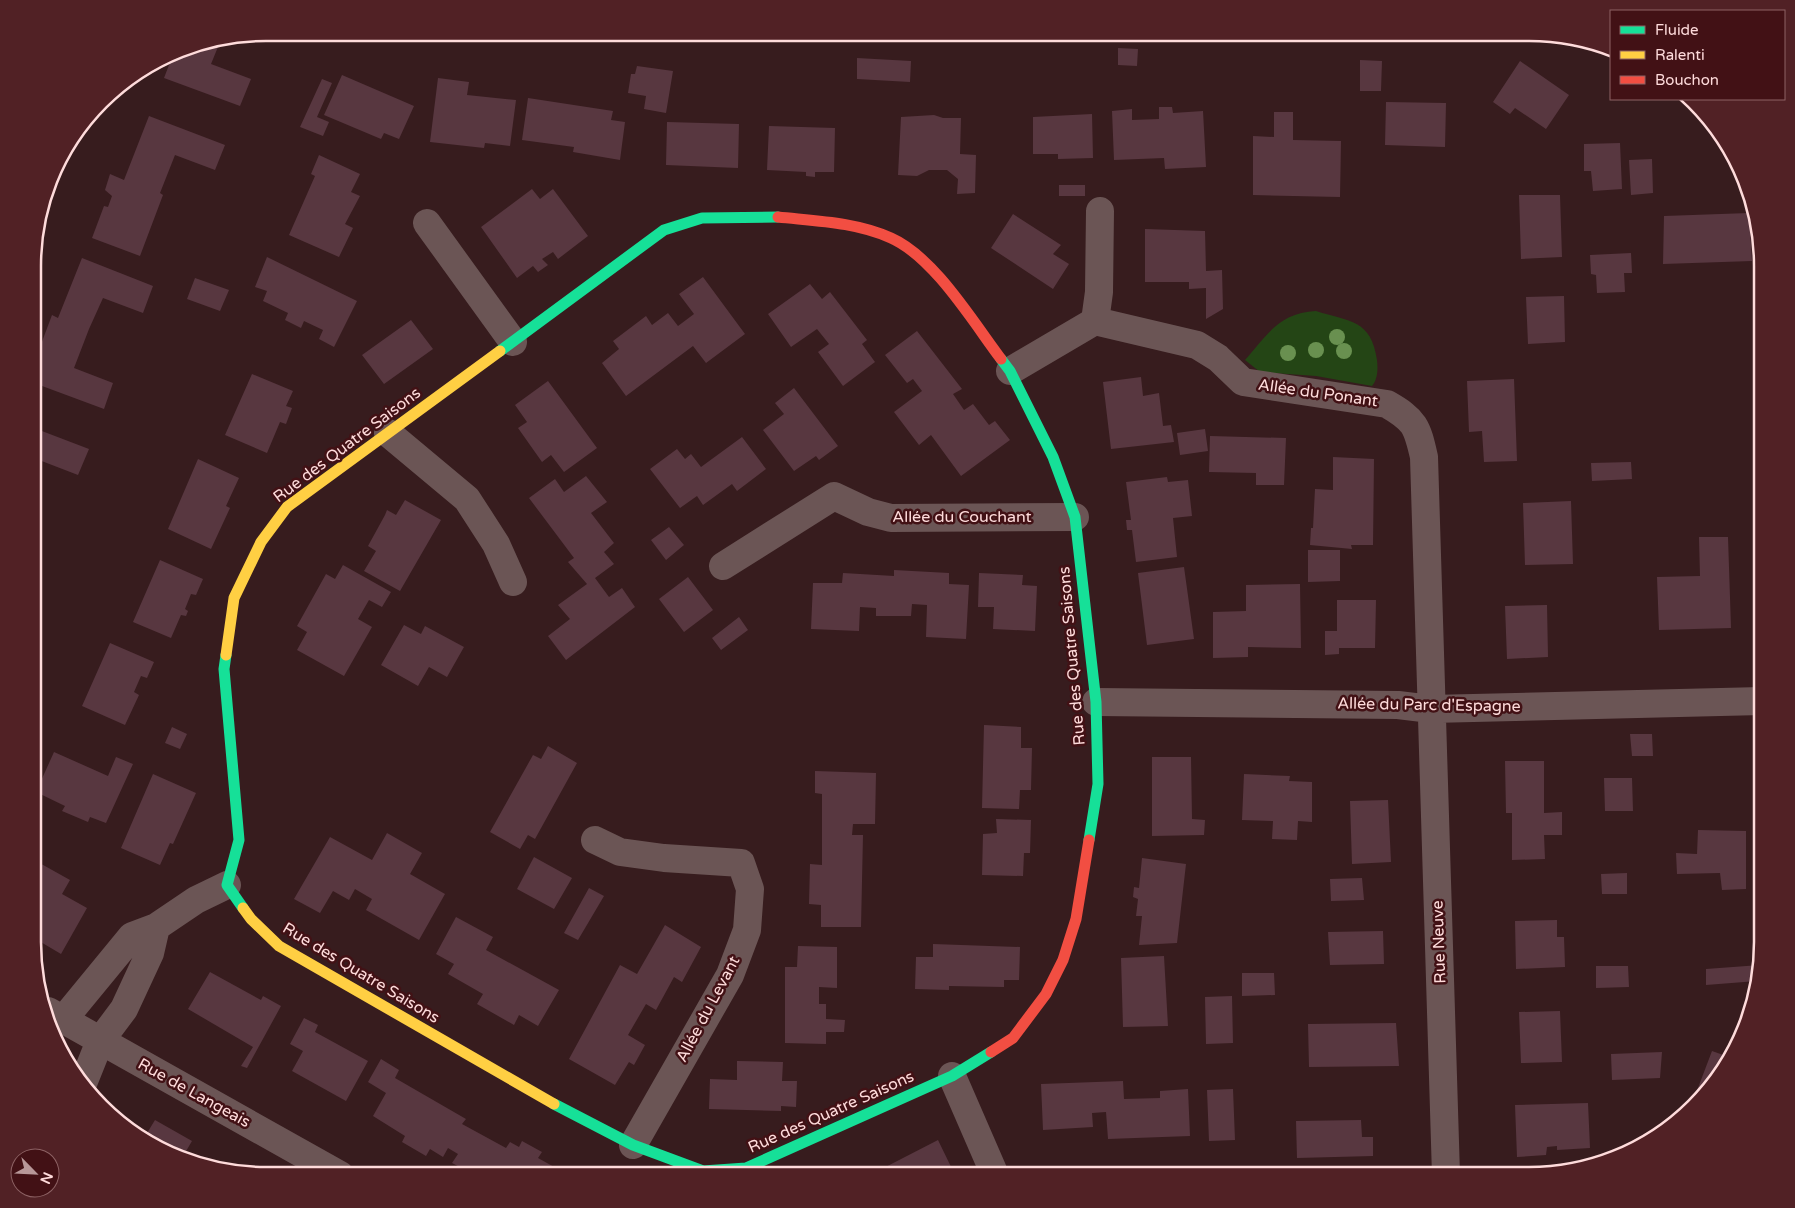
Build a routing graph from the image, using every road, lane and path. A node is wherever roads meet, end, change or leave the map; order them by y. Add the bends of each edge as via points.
1 (1100, 211) dead end
2 (427, 223) dead end
3 (1095, 321) junction
4 (512, 342) junction
5 (1010, 371) junction
6 (388, 433) junction
7 (1076, 517) junction
8 (723, 566) dead end
9 (513, 582) dead end
10 (1754, 701) edge
11 (1096, 702) junction
12 (1431, 708) junction
13 (595, 840) dead end
14 (227, 885) junction
15 (156, 927) junction
16 (55, 1015) edge
17 (100, 1041) junction
18 (86, 1076) edge
19 (952, 1076) junction
20 (633, 1145) junction
21 (326, 1167) edge
22 (692, 1167) edge
23 (748, 1167) edge
24 (992, 1167) edge
25 (1446, 1167) edge

1 - 3 street via 1099,292
2 - 4 street
3 - 5 street
3 - 12 street, Allée du Ponant via 1197,345 1218,358 1243,382 1365,399 1387,404 1407,415 1419,433 1424,457
4 - 5 street, Rue des Quatre Saisons via 664,230 702,218 778,217 843,224 892,238 933,268
4 - 6 street, Rue des Quatre Saisons
5 - 7 street, Rue des Quatre Saisons via 1052,457
6 - 9 street via 467,499 496,544
6 - 14 street, Rue des Quatre Saisons via 287,507 261,542 234,598 224,669 239,840
7 - 8 street, Allée du Couchant via 891,518 868,512 834,496
7 - 11 street, Rue des Quatre Saisons
10 - 12 street, Allée du Parc d'Espagne
11 - 12 street, Allée du Parc d'Espagne
11 - 19 street, Rue des Quatre Saisons via 1098,784 1076,919 1063,960 1046,994 1013,1038
12 - 25 street, Rue Neuve
13 - 20 street, Allée du Levant via 620,852 741,863 750,889 747,930 730,975
14 - 15 street via 196,900
14 - 20 street, Rue des Quatre Saisons via 251,919 279,946 520,1086
15 - 16 street via 132,936
15 - 17 street via 150,952 124,1009
16 - 17 street, Rue de Langeais
17 - 18 street
17 - 21 street, Rue de Langeais
19 - 23 street, Rue des Quatre Saisons
19 - 24 street
20 - 22 street, Rue des Quatre Saisons

